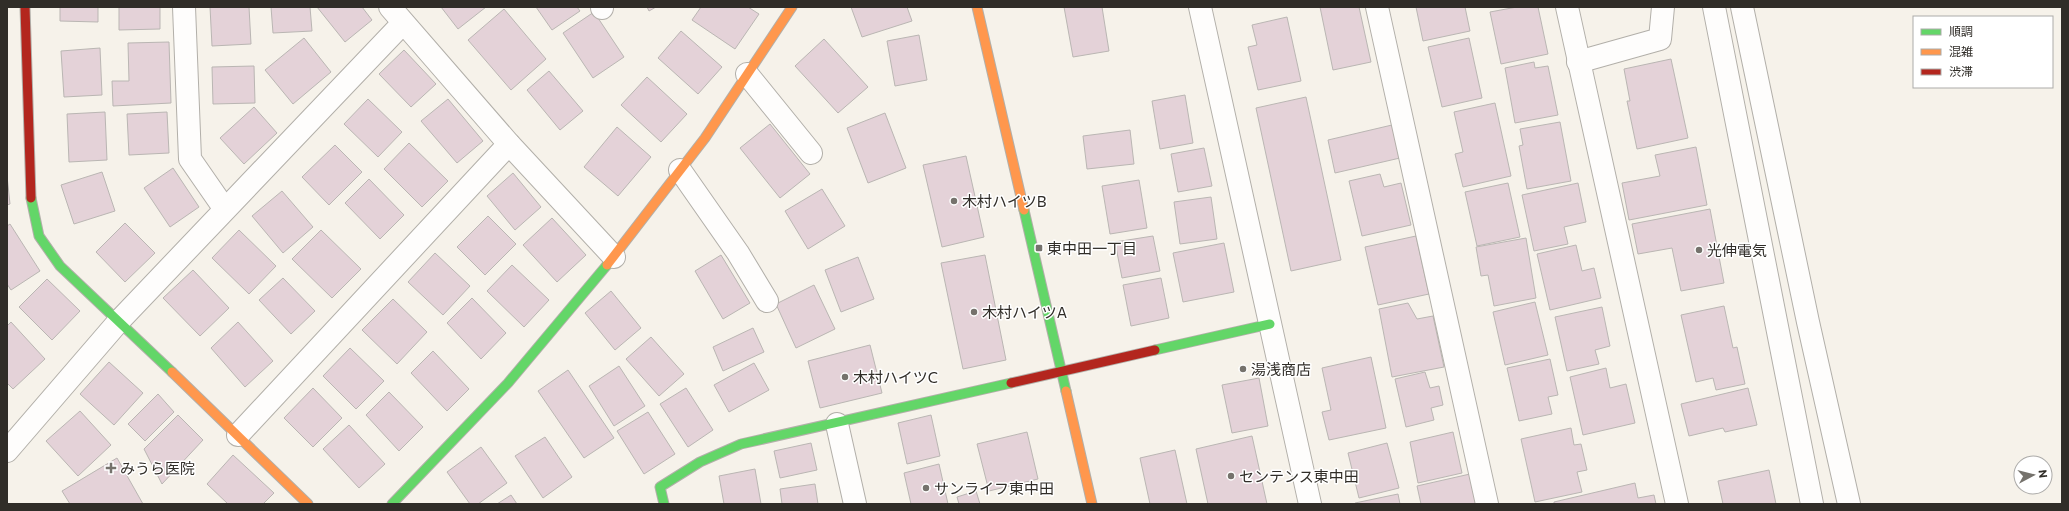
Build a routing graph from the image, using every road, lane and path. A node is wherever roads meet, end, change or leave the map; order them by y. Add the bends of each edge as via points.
1 (24, 7) edge
2 (184, 7) edge
3 (792, 7) edge
4 (978, 7) edge
5 (1200, 7) edge
6 (1377, 7) edge
7 (1567, 7) edge
8 (1663, 7) edge
9 (1714, 7) edge
10 (1742, 7) edge
11 (397, 15) edge
12 (1578, 62) junction
13 (747, 74) junction
14 (509, 144) junction
15 (811, 153) dead end
16 (680, 170) junction
17 (224, 208) junction
18 (614, 256) junction
19 (767, 301) dead end
20 (119, 321) junction
21 (1270, 324) junction
22 (1062, 373) junction
23 (837, 424) junction
24 (238, 435) junction
25 (9, 442) edge
26 (395, 503) edge
27 (308, 504) edge
28 (664, 504) edge
29 (855, 504) edge
30 (1092, 504) edge
31 (1310, 504) edge
32 (1487, 504) edge
33 (1677, 504) edge
34 (1812, 504) edge
35 (1849, 504) edge

1 - 20 street via 31,200 39,236 60,266
2 - 17 street via 190,159
3 - 13 street
4 - 22 street
5 - 21 street
6 - 32 street
7 - 12 street
8 - 12 street via 1660,39
9 - 34 street
10 - 35 street
11 - 14 street
11 - 17 street
12 - 33 street
13 - 15 street
13 - 16 street via 705,138
14 - 18 street
14 - 24 street
16 - 18 street
16 - 19 street via 738,253
17 - 20 street
18 - 26 street via 508,383
20 - 24 street
20 - 25 street
21 - 22 street
21 - 31 street
22 - 23 street
22 - 30 street
23 - 28 street via 741,444 700,462 660,487
23 - 29 street
24 - 27 street

